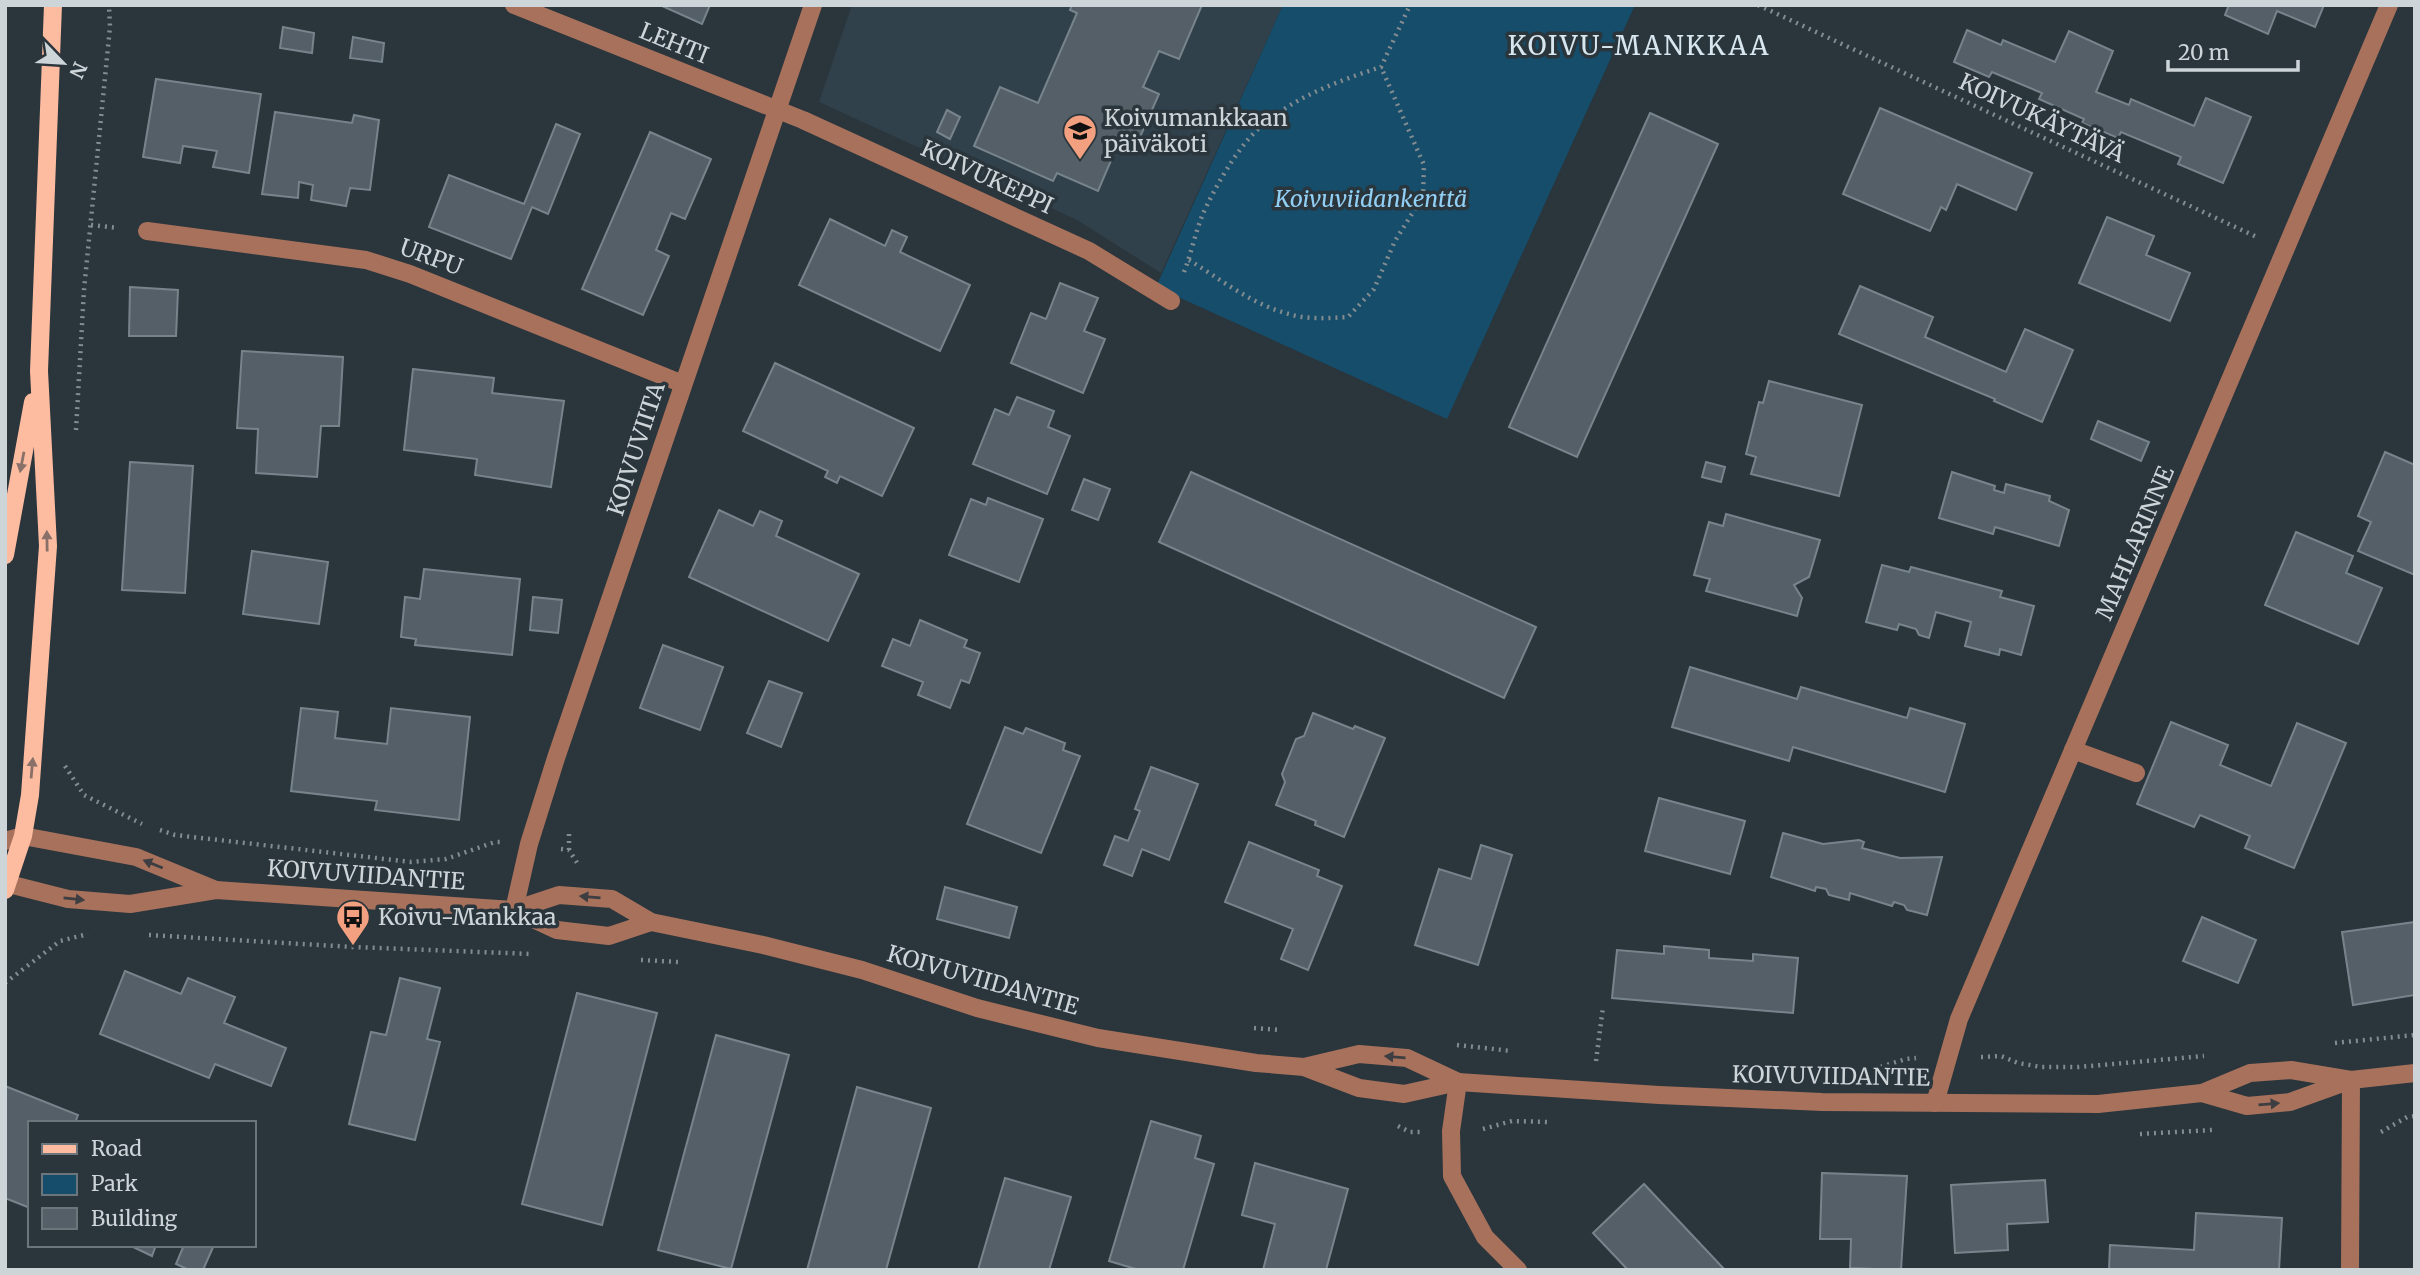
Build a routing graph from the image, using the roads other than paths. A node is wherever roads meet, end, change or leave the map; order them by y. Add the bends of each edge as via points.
1 (53, 5) edge
2 (514, 5) edge
3 (813, 5) edge
4 (2389, 5) edge
5 (777, 111) junction
6 (147, 231) dead end
7 (1171, 301) road end
8 (39, 371) junction
9 (683, 384) junction
10 (5, 555) edge
11 (2073, 750) junction
12 (2136, 773) dead end
13 (23, 836) junction
14 (5, 841) edge
15 (6, 886) edge
16 (216, 890) junction
17 (514, 910) junction
18 (651, 922) junction
19 (1304, 1067) junction
20 (2415, 1073) edge
21 (2351, 1080) junction
22 (1458, 1082) junction
23 (2202, 1093) junction
24 (1935, 1104) junction
25 (1518, 1270) edge
26 (2350, 1270) edge

1 - 8 main road
2 - 5 street, LEHTI
3 - 5 street, KOIVUVIITA
4 - 11 street, MAHLARINNE
5 - 7 street, KOIVUKEPPI via 1089,251
5 - 9 street, KOIVUVIITA
6 - 9 street, URPU via 366,260
8 -> 10 main road
13 -> 8 main road via 48,546
9 - 17 street, KOIVUVIITA via 556,758
11 - 12 street
11 - 24 street, MAHLARINNE via 1959,1019
13 - 14 street, KOIVUVIIDANTIE
13 - 15 main road
16 -> 13 street, KOIVUVIIDANTIE via 136,857
15 -> 16 street, KOIVUVIIDANTIE via 68,899 130,904
16 - 17 street, KOIVUVIIDANTIE
17 - 18 street, KOIVUVIIDANTIE via 557,930 609,936
18 -> 17 street, KOIVUVIIDANTIE via 612,899 586,896 559,895
18 - 19 street, KOIVUVIIDANTIE via 862,970 977,1008 1098,1038
19 - 22 street, KOIVUVIIDANTIE via 1359,1088 1404,1094
22 -> 19 street, KOIVUVIIDANTIE via 1407,1058 1359,1054
20 - 21 street, KOIVUVIIDANTIE
21 - 23 street, KOIVUVIIDANTIE via 2291,1070 2250,1073
23 -> 21 street, KOIVUVIIDANTIE via 2247,1106 2290,1102
21 - 26 street
22 - 24 street, KOIVUVIIDANTIE via 1659,1095
22 - 25 street via 1451,1131 1452,1176 1485,1237
23 - 24 street, KOIVUVIIDANTIE via 2098,1104

